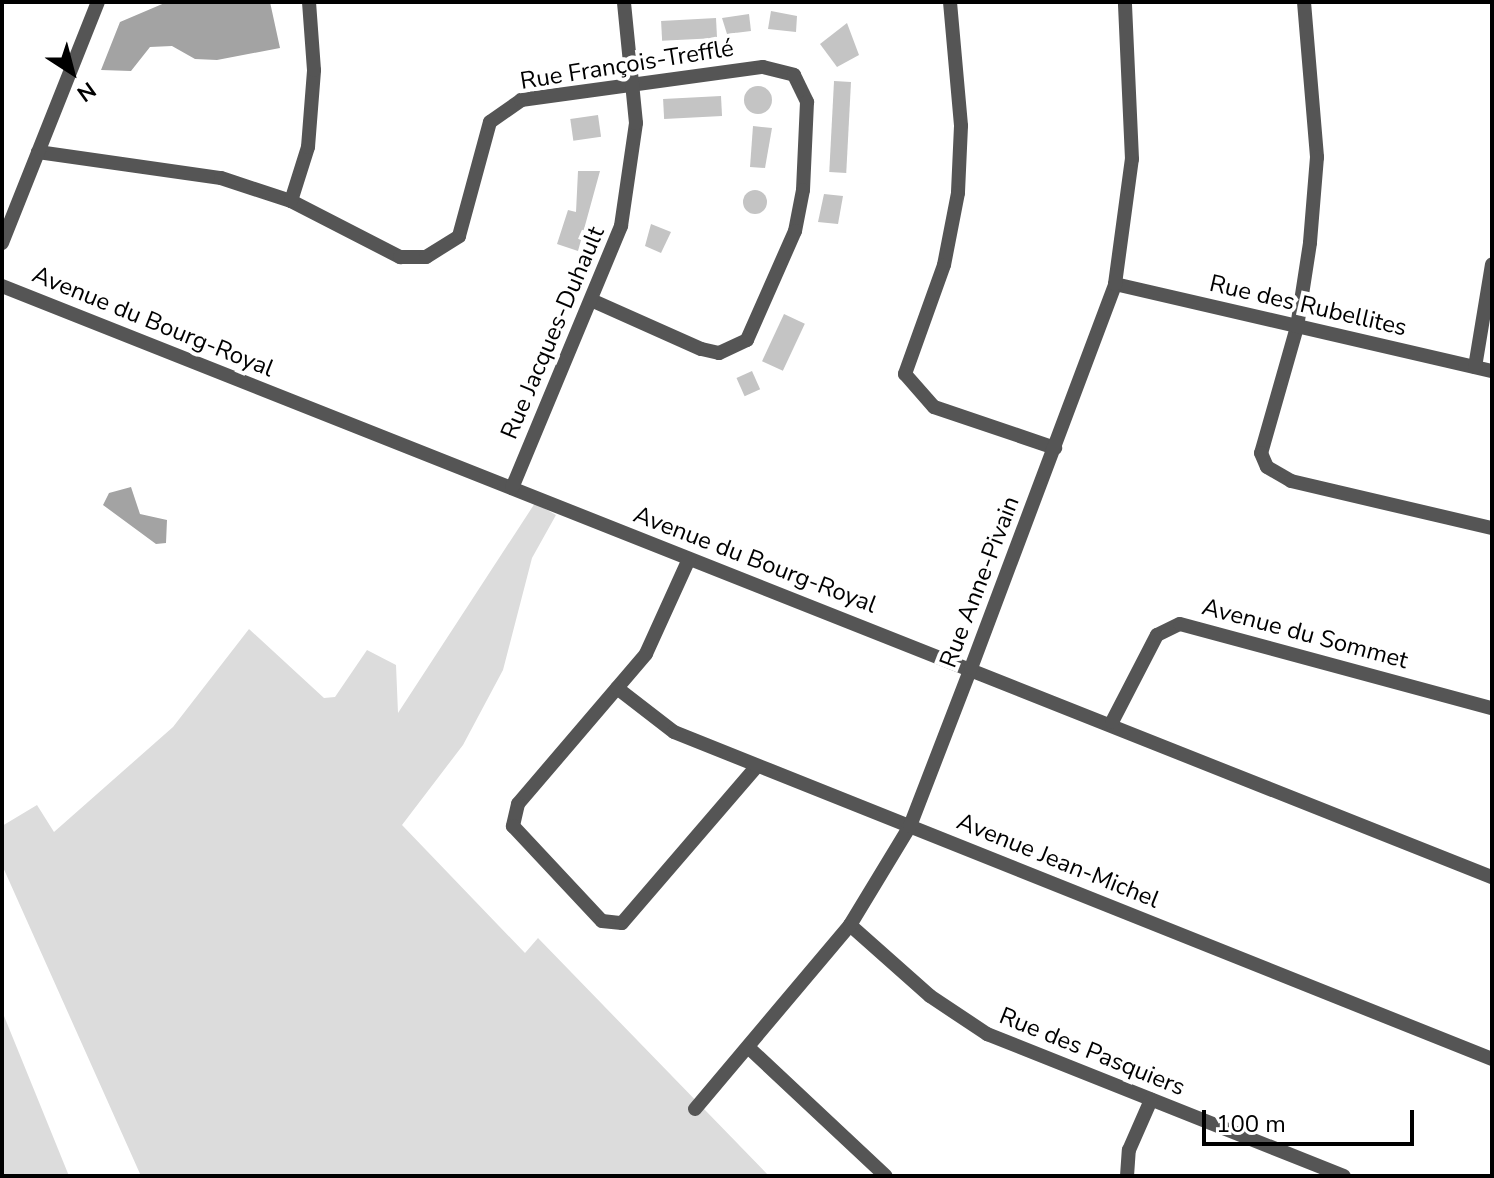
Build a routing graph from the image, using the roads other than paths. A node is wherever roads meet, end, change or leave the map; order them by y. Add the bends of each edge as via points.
1 (98, 2) edge
2 (309, 2) edge
3 (624, 2) edge
4 (950, 2) edge
5 (1125, 2) edge
6 (1304, 2) edge
7 (636, 84) junction
8 (38, 152) junction
9 (291, 201) junction
10 (2, 243) edge
11 (1492, 264) edge
12 (1115, 284) junction
13 (2, 286) edge
14 (591, 300) junction
15 (1297, 327) junction
16 (1475, 367) junction
17 (1492, 371) edge
18 (1055, 448) junction
19 (512, 488) junction
20 (1492, 528) edge
21 (689, 559) junction
22 (971, 668) junction
23 (617, 688) junction
24 (1492, 708) edge
25 (1112, 722) junction
26 (757, 766) junction
27 (910, 826) junction
28 (1492, 877) edge
29 (850, 925) junction
30 (749, 1048) junction
31 (1492, 1059) edge
32 (1151, 1100) junction
33 (695, 1109) dead end
34 (886, 1176) edge
35 (1127, 1176) edge
36 (1344, 1176) edge

1 - 8 street
2 - 9 street via 314,70 308,147
3 - 7 street, Rue Jacques-Duhault
4 - 18 street via 958,193 944,265 905,374 934,407
5 - 12 street, Rue Anne-Pivain via 1132,159
6 - 15 street via 1317,157
7 - 9 street, Rue François-Trefflé via 521,100 505,109 484,139 469,219 444,249 426,257 400,257
7 - 14 street, Rue Jacques-Duhault via 621,226
7 - 14 street, Rue François-Trefflé via 763,67 794,75 807,102 795,231 759,324 733,350 701,349
8 - 9 street, Rue François-Trefflé via 198,173
8 - 10 street
11 - 16 street
12 - 15 street, Rue des Rubellites
12 - 18 street, Rue Anne-Pivain
13 - 19 street, Avenue du Bourg-Royal
14 - 19 street, Rue Jacques-Duhault
15 - 16 street, Rue des Rubellites
15 - 20 street via 1260,440 1267,467 1291,481
16 - 17 street, Rue des Rubellites
18 - 22 street, Rue Anne-Pivain
19 - 21 street, Avenue du Bourg-Royal
21 - 22 street, Avenue du Bourg-Royal
21 - 23 street via 660,630
22 - 25 street, Avenue du Bourg-Royal
22 - 27 street, Rue Anne-Pivain
23 - 26 street, Avenue Jean-Michel via 674,732
23 - 26 street via 513,813 519,836 602,921 635,916
24 - 25 street, Avenue du Sommet via 1180,624 1157,635
25 - 28 street, Avenue du Bourg-Royal
26 - 27 street, Avenue Jean-Michel
27 - 29 street, Rue Anne-Pivain
27 - 31 street, Avenue Jean-Michel
29 - 30 street, Rue Anne-Pivain
29 - 32 street, Rue des Pasquiers via 959,1019
30 - 33 street, Rue Anne-Pivain
30 - 34 street
32 - 35 street via 1129,1150
32 - 36 street, Rue des Pasquiers

